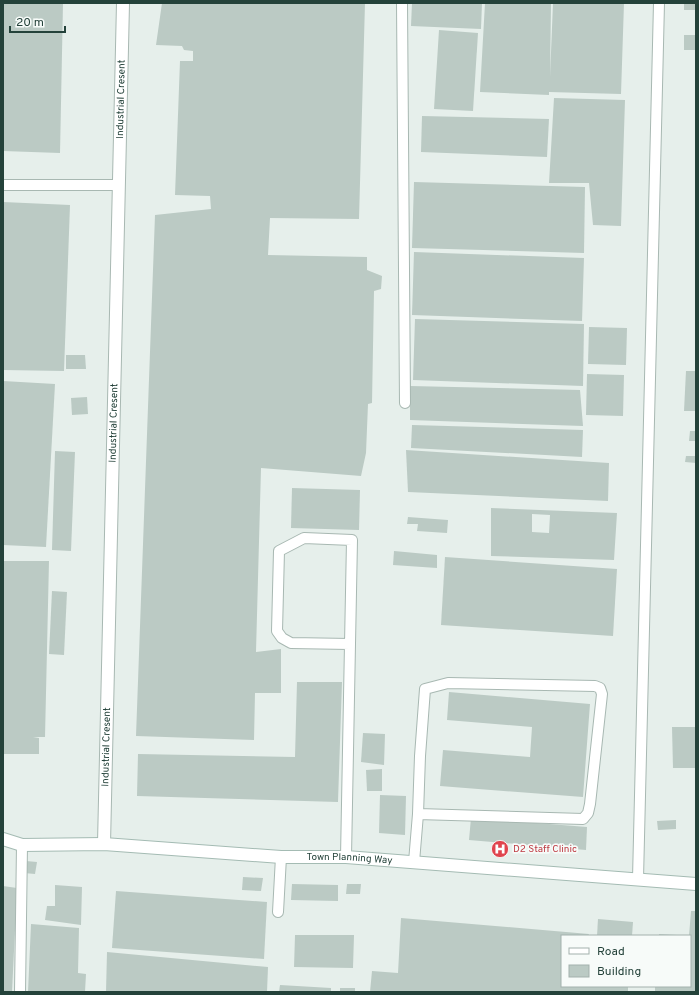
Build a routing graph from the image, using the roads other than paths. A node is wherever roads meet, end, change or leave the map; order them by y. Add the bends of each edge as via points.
1 (123, 3) edge
2 (402, 3) edge
3 (659, 3) edge
4 (3, 184) edge
5 (119, 185) junction
6 (405, 403) dead end
7 (350, 644) junction
8 (418, 814) junction
9 (3, 839) edge
10 (104, 844) junction
11 (22, 845) junction
12 (281, 857) junction
13 (346, 857) junction
14 (414, 862) junction
15 (638, 879) junction
16 (696, 884) edge
17 (278, 912) dead end
18 (20, 992) edge

1 - 5 street, Industrial Cresent
2 - 6 lane
3 - 15 lane
4 - 5 lane
5 - 10 street, Industrial Cresent
7 - 7 lane via 291,643 282,638 277,631 279,551 304,538 352,540
7 - 13 lane
8 - 8 lane via 583,819 590,804 602,694 600,688 448,683 425,689
8 - 14 lane
9 - 11 street, Town Planning Way
10 - 11 street, Town Planning Way
10 - 12 street, Town Planning Way
11 - 18 lane
12 - 13 street, Town Planning Way
12 - 17 lane
13 - 14 street, Town Planning Way
14 - 15 street, Town Planning Way
15 - 16 street, Town Planning Way

